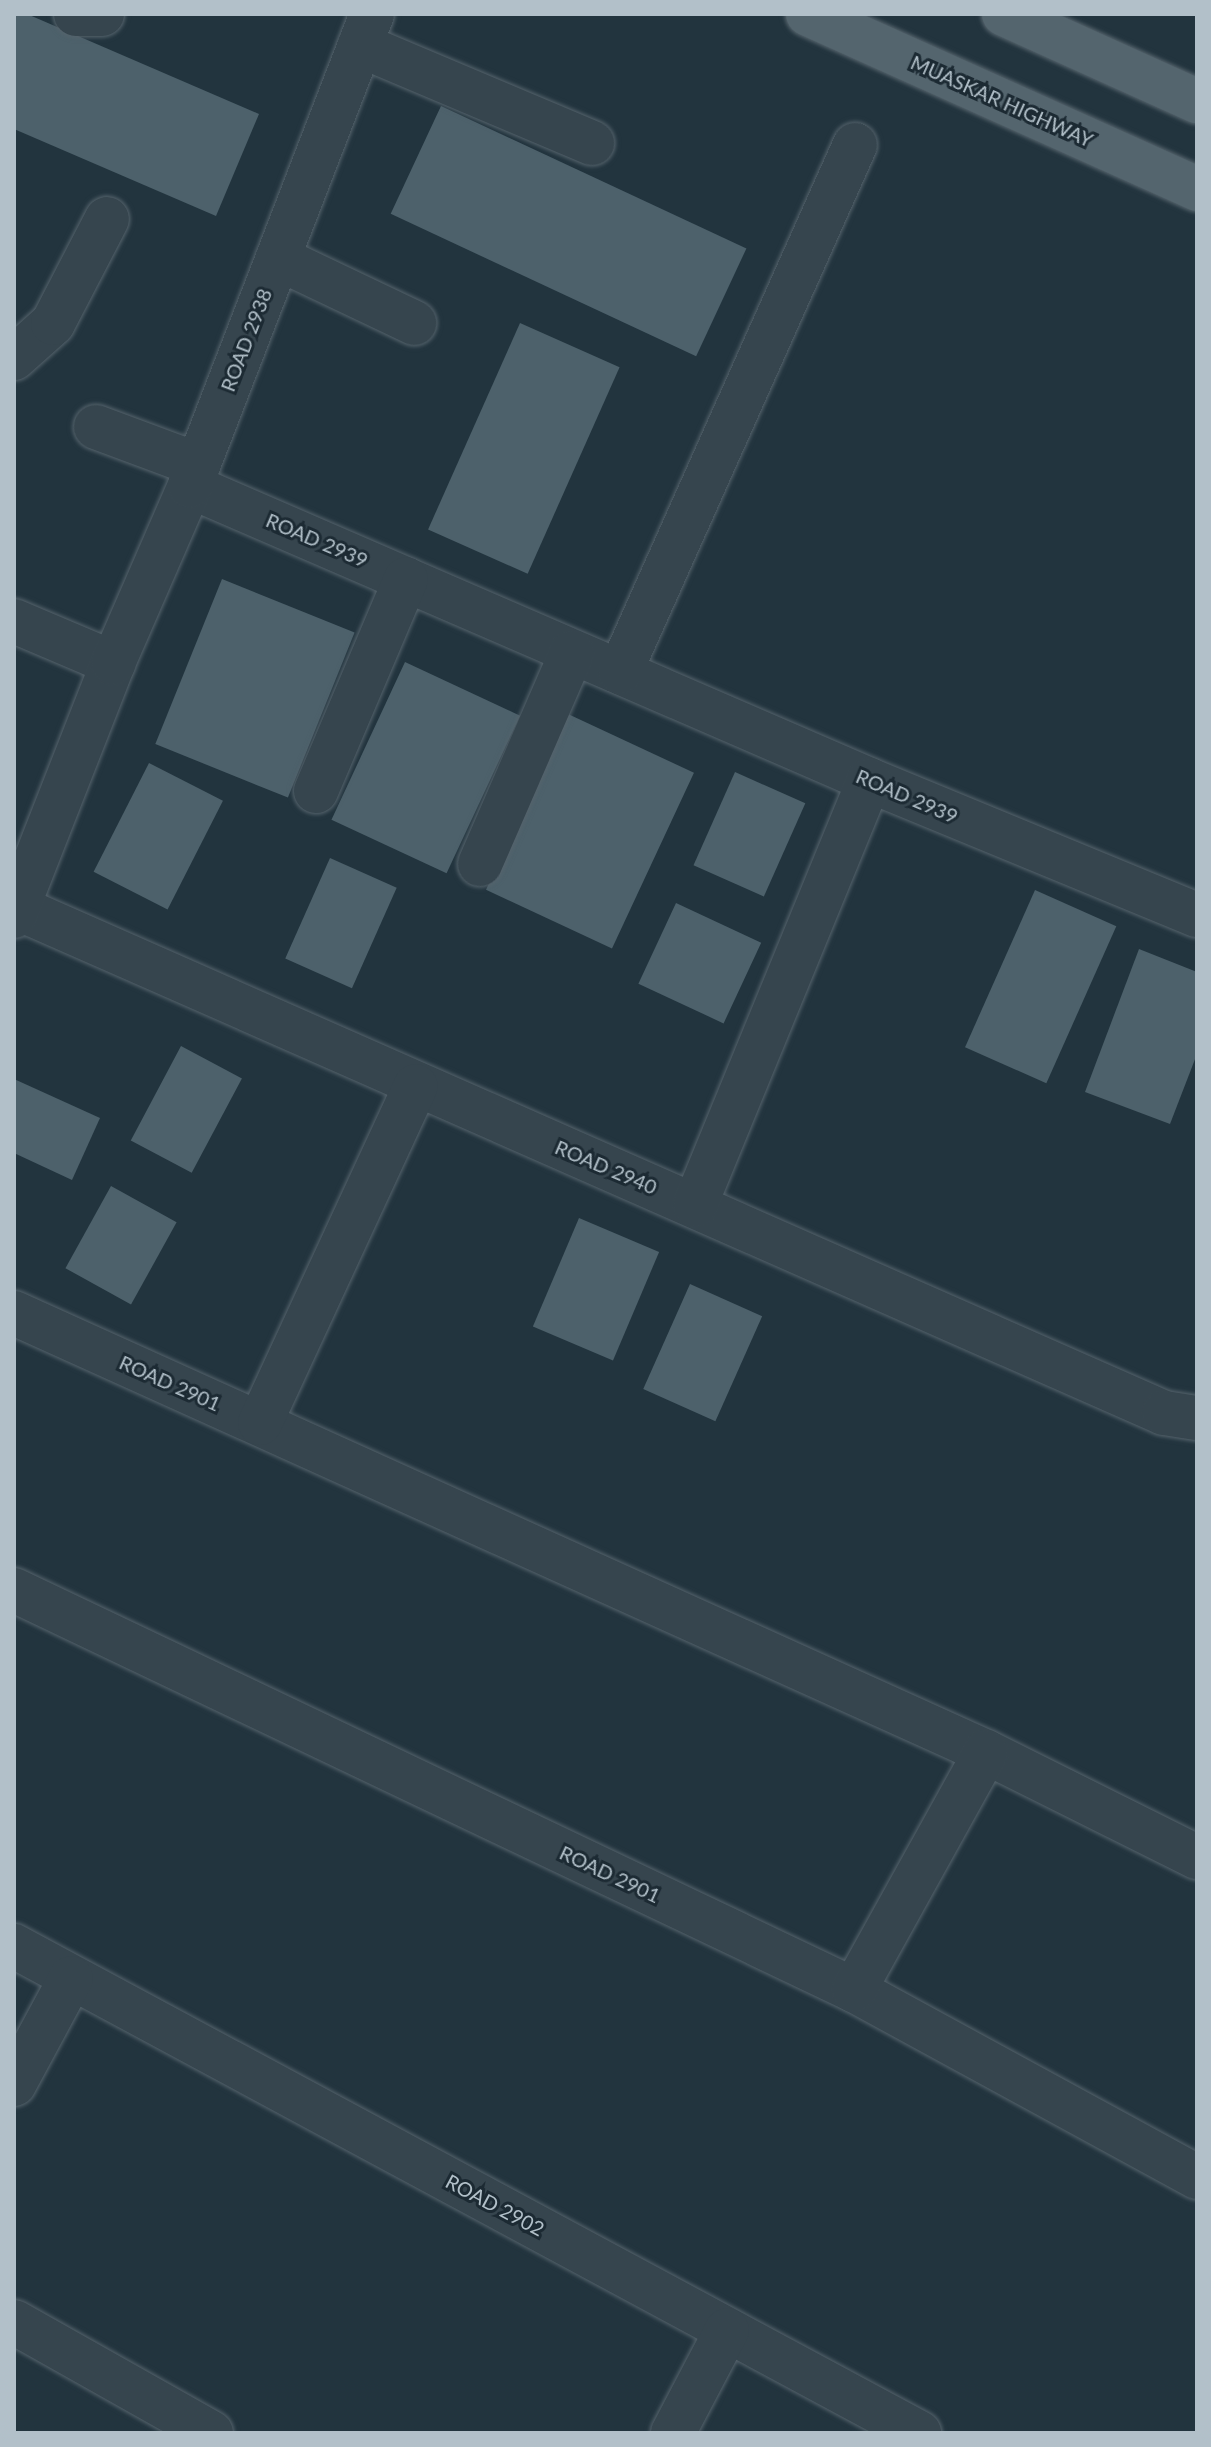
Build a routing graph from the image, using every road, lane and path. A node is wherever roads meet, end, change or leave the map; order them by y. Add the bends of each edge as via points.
1 (76, 14) edge
2 (102, 14) edge
3 (808, 14) edge
4 (1004, 14) edge
5 (366, 30) edge
6 (1197, 101) edge
7 (592, 143) dead end
8 (855, 145) dead end
9 (1197, 189) edge
10 (107, 219) dead end
11 (278, 258) junction
12 (414, 323) dead end
13 (14, 358) edge
14 (96, 427) dead end
15 (194, 475) junction
16 (406, 579) junction
17 (14, 621) edge
18 (572, 652) junction
19 (113, 663) junction
20 (620, 672) junction
21 (869, 780) junction
22 (316, 791) dead end
23 (480, 864) dead end
24 (16, 912) edge
25 (1197, 915) edge
26 (416, 1086) junction
27 (695, 1205) junction
28 (14, 1313) edge
29 (1197, 1418) edge
30 (260, 1423) junction
31 (14, 1590) edge
32 (986, 1752) junction
33 (1197, 1857) edge
34 (14, 1946) edge
35 (71, 1978) junction
36 (854, 1990) junction
37 (14, 2084) edge
38 (1197, 2177) edge
39 (14, 2322) edge
40 (727, 2330) junction
41 (211, 2433) edge
42 (673, 2433) edge
43 (919, 2433) edge

1 - 2 street
3 - 9 main road, MUASKAR HIGHWAY
4 - 6 main road
5 - 7 street
5 - 11 street, ROAD 2938
8 - 20 street
10 - 13 street via 53,323
11 - 12 street
11 - 15 street, ROAD 2938
14 - 15 street, ROAD 2939
15 - 16 street, ROAD 2939
15 - 19 street, ROAD 2938
16 - 18 street, ROAD 2939
16 - 22 street
17 - 19 street
18 - 20 street, ROAD 2939
18 - 23 street
19 - 24 street, ROAD 2938
20 - 21 street, ROAD 2939
21 - 25 street, ROAD 2939
21 - 27 street
24 - 26 street, ROAD 2940
26 - 27 street, ROAD 2940
26 - 30 street
27 - 29 street, ROAD 2940 via 1164,1413
28 - 30 street, ROAD 2901
30 - 32 street, ROAD 2901
31 - 36 street, ROAD 2901
32 - 33 street, ROAD 2901
32 - 36 street
34 - 35 street, ROAD 2902
35 - 37 street
35 - 40 street, ROAD 2902
36 - 38 street, ROAD 2901
39 - 41 street
40 - 42 street
40 - 43 street, ROAD 2902

